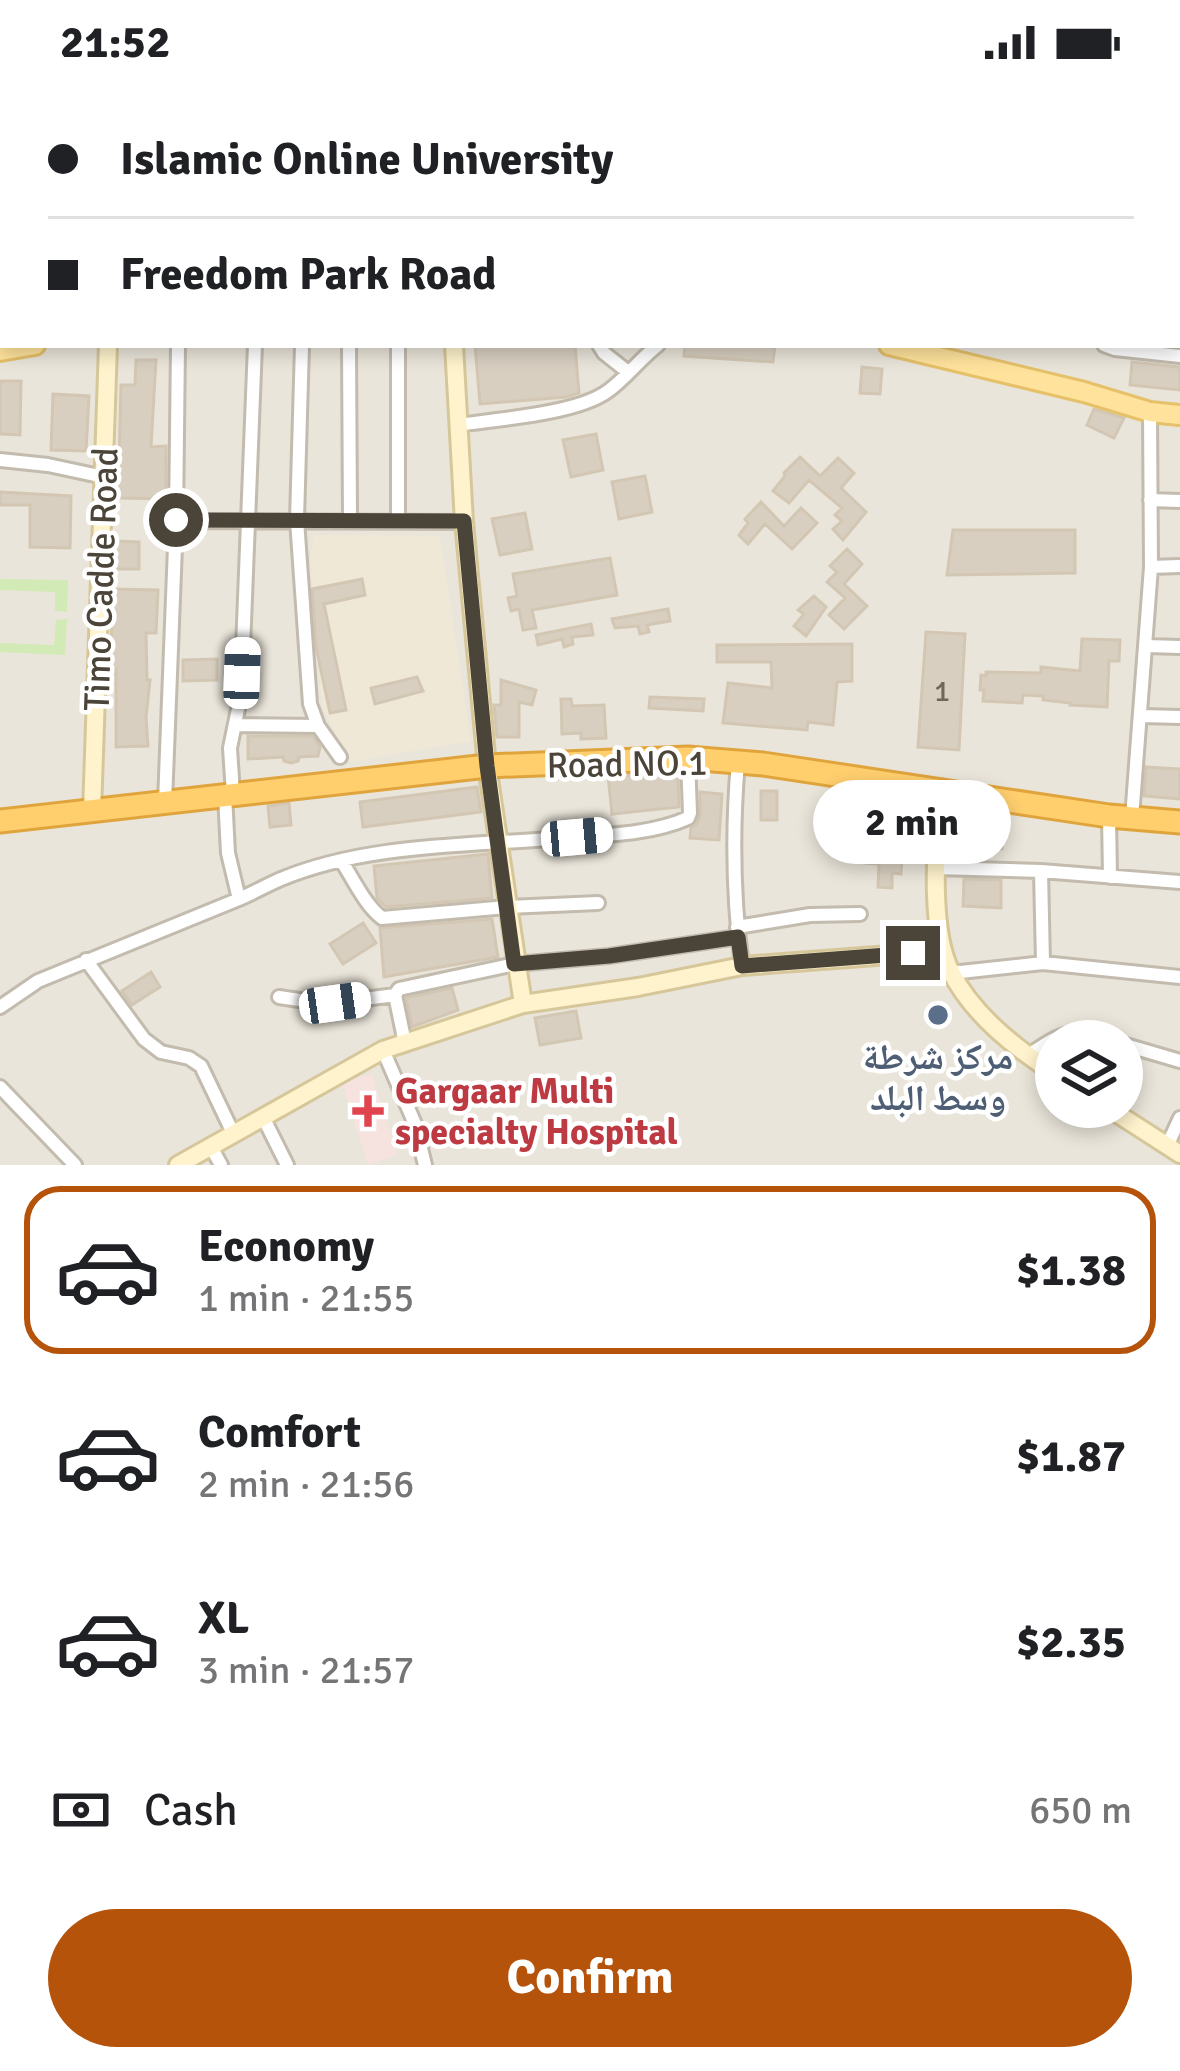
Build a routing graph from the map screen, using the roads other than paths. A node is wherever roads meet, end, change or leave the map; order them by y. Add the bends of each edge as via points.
1 (108, 348) edge
2 (178, 348) edge
3 (255, 348) edge
4 (302, 348) edge
5 (349, 348) edge
6 (398, 348) edge
7 (454, 348) edge
8 (601, 348) edge
9 (655, 348) edge
10 (912, 348) edge
11 (1110, 348) edge
12 (949, 353) edge
13 (1180, 356) edge
14 (628, 371) junction
15 (1150, 412) junction
16 (1180, 415) edge
17 (458, 425) junction
18 (0, 460) edge
19 (104, 477) junction
20 (1150, 500) junction
21 (1180, 502) edge
22 (176, 520) junction
23 (297, 520) junction
24 (350, 520) junction
25 (248, 521) junction
26 (398, 521) junction
27 (464, 521) junction
28 (1180, 566) edge
29 (1151, 567) junction
30 (1146, 646) junction
31 (1180, 647) edge
32 (1141, 716) junction
33 (1180, 717) edge
34 (235, 725) junction
35 (318, 726) junction
36 (340, 757) dead end
37 (688, 758) junction
38 (738, 762) junction
39 (487, 766) junction
40 (940, 788) junction
41 (229, 794) junction
42 (165, 802) junction
43 (92, 812) junction
44 (1120, 817) junction
45 (0, 821) edge
46 (1180, 822) edge
47 (497, 844) junction
48 (342, 862) junction
49 (936, 868) junction
50 (1041, 871) junction
51 (1110, 877) junction
52 (1180, 882) edge
53 (239, 899) junction
54 (598, 903) dead end
55 (507, 907) junction
56 (860, 914) dead end
57 (738, 932) junction
58 (943, 951) junction
59 (86, 960) junction
60 (1043, 963) junction
61 (514, 964) junction
62 (742, 966) junction
63 (951, 973) junction
64 (1180, 977) edge
65 (395, 995) junction
66 (279, 998) dead end
67 (523, 1004) junction
68 (0, 1006) edge
69 (405, 1043) junction
70 (383, 1050) junction
71 (1143, 1050) edge
72 (1035, 1051) edge
73 (1027, 1056) junction
74 (1035, 1061) edge
75 (1180, 1061) edge
76 (0, 1087) edge
77 (262, 1117) junction
78 (1180, 1118) edge
79 (1140, 1128) edge
80 (233, 1133) junction
81 (210, 1145) junction
82 (1174, 1150) edge
83 (75, 1165) edge
84 (178, 1165) edge
85 (221, 1165) edge
86 (286, 1165) edge
87 (424, 1165) edge

1 - 19 street, Timo Cadde Road
2 - 22 street
3 - 25 street
4 - 23 street
5 - 24 street
6 - 26 street
7 - 17 street
8 - 14 street
9 - 14 street
10 - 12 main road
11 - 13 street
12 - 15 main road
14 - 17 street via 610,390 571,406
15 - 16 main road
15 - 20 street
17 - 27 street
18 - 19 street
19 - 43 street, Timo Cadde Road
20 - 21 street
20 - 29 street
22 - 25 street
22 - 42 street
23 - 24 street
23 - 25 street
23 - 35 street
24 - 26 street
25 - 34 street
26 - 27 street
27 - 39 street
28 - 29 street
29 - 30 street
30 - 31 street
30 - 32 street
32 - 33 street
32 - 44 street
34 - 35 street
34 - 41 street
35 - 36 street
37 - 38 highway, Road NO.1
37 - 39 highway, Road NO.1
37 - 47 street via 690,813 683,821
38 - 40 highway, Road NO.1
38 - 57 street
39 - 41 highway, Road NO.1
39 - 47 street
40 - 44 highway, Road NO.1
40 - 49 street
41 - 42 highway, Road NO.1
41 - 53 street via 228,853
42 - 43 highway, Road NO.1
43 - 45 highway, Road NO.1
44 - 46 highway, Road NO.1
44 - 51 street
47 - 48 street
47 - 55 street
48 - 53 street
48 - 55 street via 377,916
49 - 50 street
49 - 58 street
50 - 51 street
50 - 60 street
51 - 52 street
53 - 59 street
54 - 55 street
55 - 61 street
56 - 57 street via 787,917
57 - 61 street
57 - 62 street
58 - 62 street
58 - 63 street
59 - 68 street
59 - 80 street via 144,1040 200,1066
60 - 63 street
60 - 64 street
61 - 65 street
61 - 67 street
62 - 67 street
63 - 73 street
65 - 66 street via 326,1004
65 - 69 street
67 - 69 street
69 - 70 street
70 - 77 street
70 - 87 street
71 - 75 street
72 - 73 street
73 - 74 street
76 - 83 street
77 - 80 street
77 - 86 street
78 - 82 street
79 - 82 street
80 - 81 street
81 - 84 street
81 - 85 street

